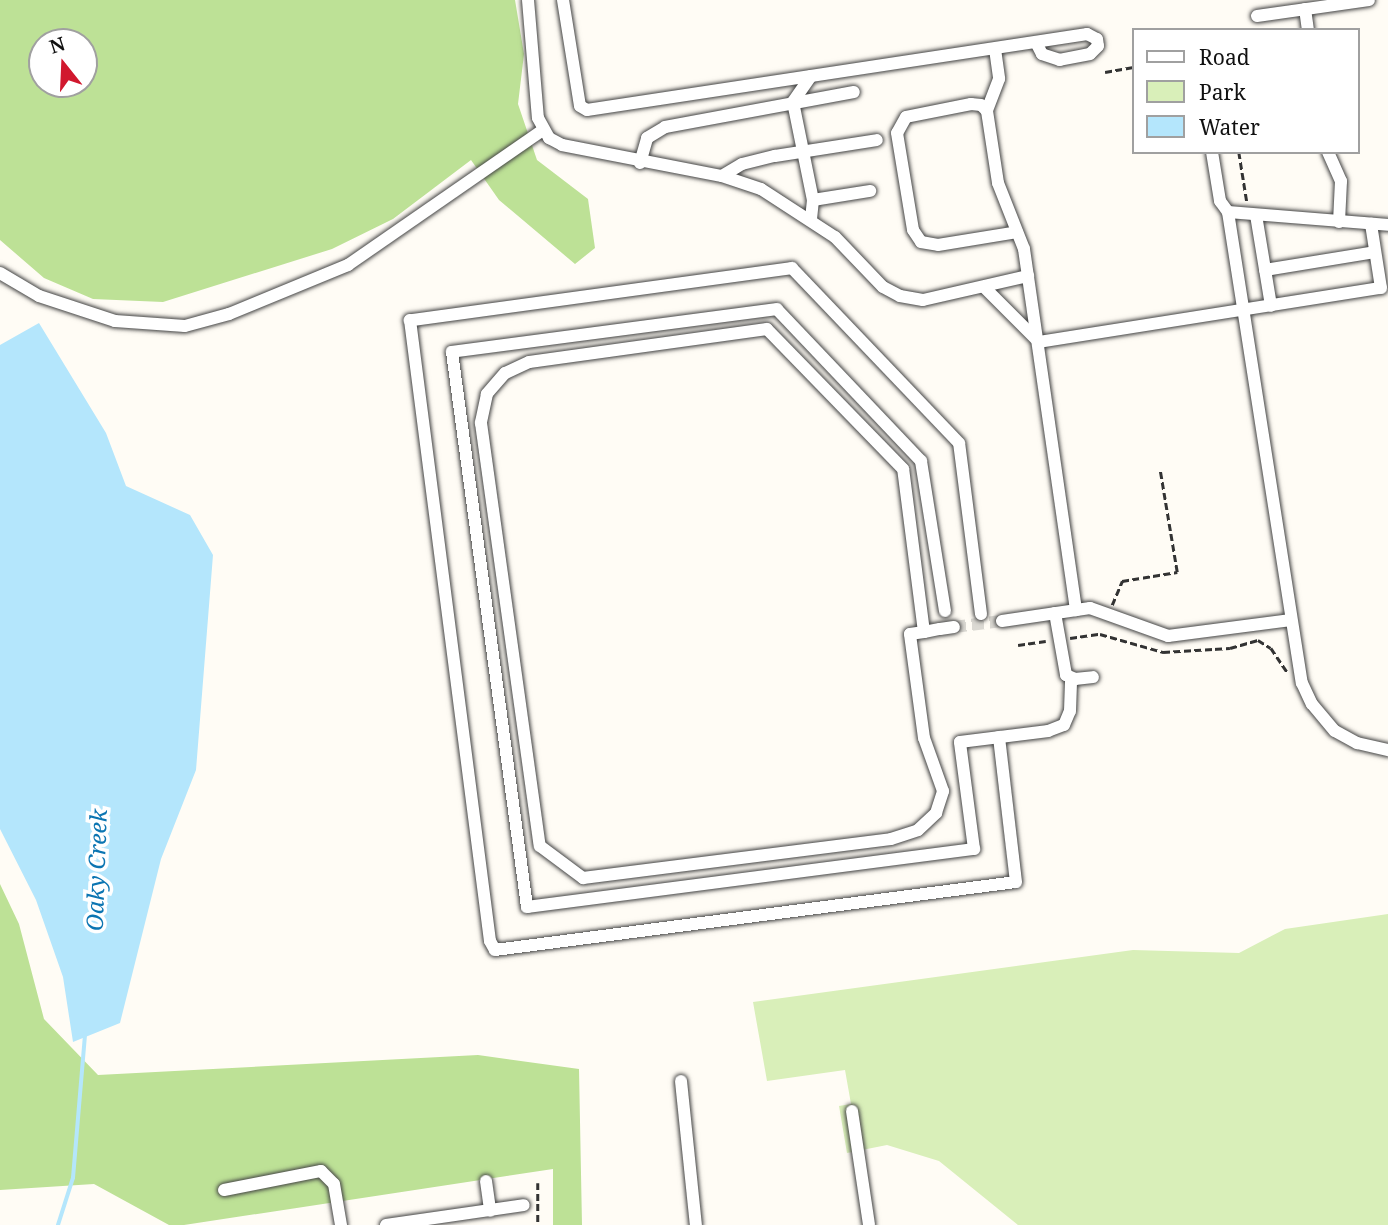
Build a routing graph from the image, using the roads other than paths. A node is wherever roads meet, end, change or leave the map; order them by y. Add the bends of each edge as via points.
1 (528, 0) edge
2 (563, 0) edge
3 (1369, 0) edge
4 (1305, 9) junction
5 (1257, 16) dead end
6 (1308, 28) edge
7 (1036, 42) dead end
8 (995, 49) junction
9 (811, 76) junction
10 (854, 92) dead end
11 (793, 103) junction
12 (987, 111) junction
13 (543, 130) junction
14 (877, 139) dead end
15 (802, 151) junction
16 (1212, 154) edge
17 (1329, 154) edge
18 (640, 163) junction
19 (722, 176) junction
20 (870, 191) dead end
21 (813, 200) junction
22 (1228, 212) junction
23 (1256, 215) junction
24 (811, 220) junction
25 (1339, 222) junction
26 (1371, 224) junction
27 (1388, 225) edge
28 (1017, 232) junction
29 (1376, 252) junction
30 (1265, 270) junction
31 (0, 274) edge
32 (1028, 276) junction
33 (984, 287) junction
34 (1270, 306) junction
35 (1243, 310) junction
36 (1038, 342) junction
37 (1076, 610) junction
38 (946, 611) dead end
39 (1055, 613) junction
40 (981, 614) dead end
41 (1292, 620) junction
42 (1002, 621) tunnel mouth
43 (954, 627) tunnel mouth
44 (924, 632) junction
45 (1094, 677) dead end
46 (1071, 678) junction
47 (999, 737) junction
48 (1388, 750) edge
49 (681, 1082) dead end
50 (852, 1111) dead end
51 (486, 1181) dead end
52 (224, 1190) dead end
53 (524, 1205) dead end
54 (490, 1210) junction
55 (341, 1225) edge
56 (386, 1225) edge
57 (696, 1225) edge
58 (869, 1225) edge

1 - 13 street via 536,107
2 - 9 street via 583,109
3 - 4 street
4 - 5 street
4 - 6 street
7 - 8 street
8 - 9 street
8 - 12 street via 999,79
9 - 11 street
10 - 11 street
11 - 15 street
11 - 18 street via 665,127 647,138
12 - 28 street via 998,183
12 - 28 street via 971,104 906,117 897,133 913,230 921,242 938,245
13 - 18 street via 562,145
13 - 31 street via 348,265 229,314 186,326 115,321 39,296
14 - 15 street
15 - 19 street via 741,164
15 - 21 street
16 - 22 street via 1220,201
17 - 25 street via 1341,181
18 - 19 street
19 - 24 street via 761,190
20 - 21 street
21 - 24 street
22 - 23 street
22 - 35 street
23 - 25 street
23 - 30 street
24 - 33 street via 900,296 923,300
25 - 26 street
26 - 27 street
26 - 29 street
28 - 32 street
29 - 30 street
29 - 34 street via 1381,288
30 - 34 street
32 - 33 street
32 - 36 street
33 - 36 street
34 - 35 street
35 - 36 street
35 - 41 street
36 - 37 street
37 - 39 street
37 - 41 street via 1109,612 1148,632 1168,636
38 - 47 street via 921,461 777,309 452,352 527,907 974,849 960,743
39 - 42 street
39 - 46 street via 1062,667
40 - 47 street via 958,443 792,268 410,320 488,927 495,950 1016,882
41 - 48 street via 1302,683 1319,714 1346,738
43 - 44 street
44 - 44 street via 910,634 924,738 943,791 936,813 918,830 891,839 583,878 540,846 481,423 487,394 505,373 529,362 767,329 903,469
45 - 46 street
46 - 47 street via 1070,711 1064,724 1048,731
49 - 57 street
50 - 58 street
51 - 54 street
52 - 55 street via 321,1171 334,1184
53 - 54 street
54 - 56 street

